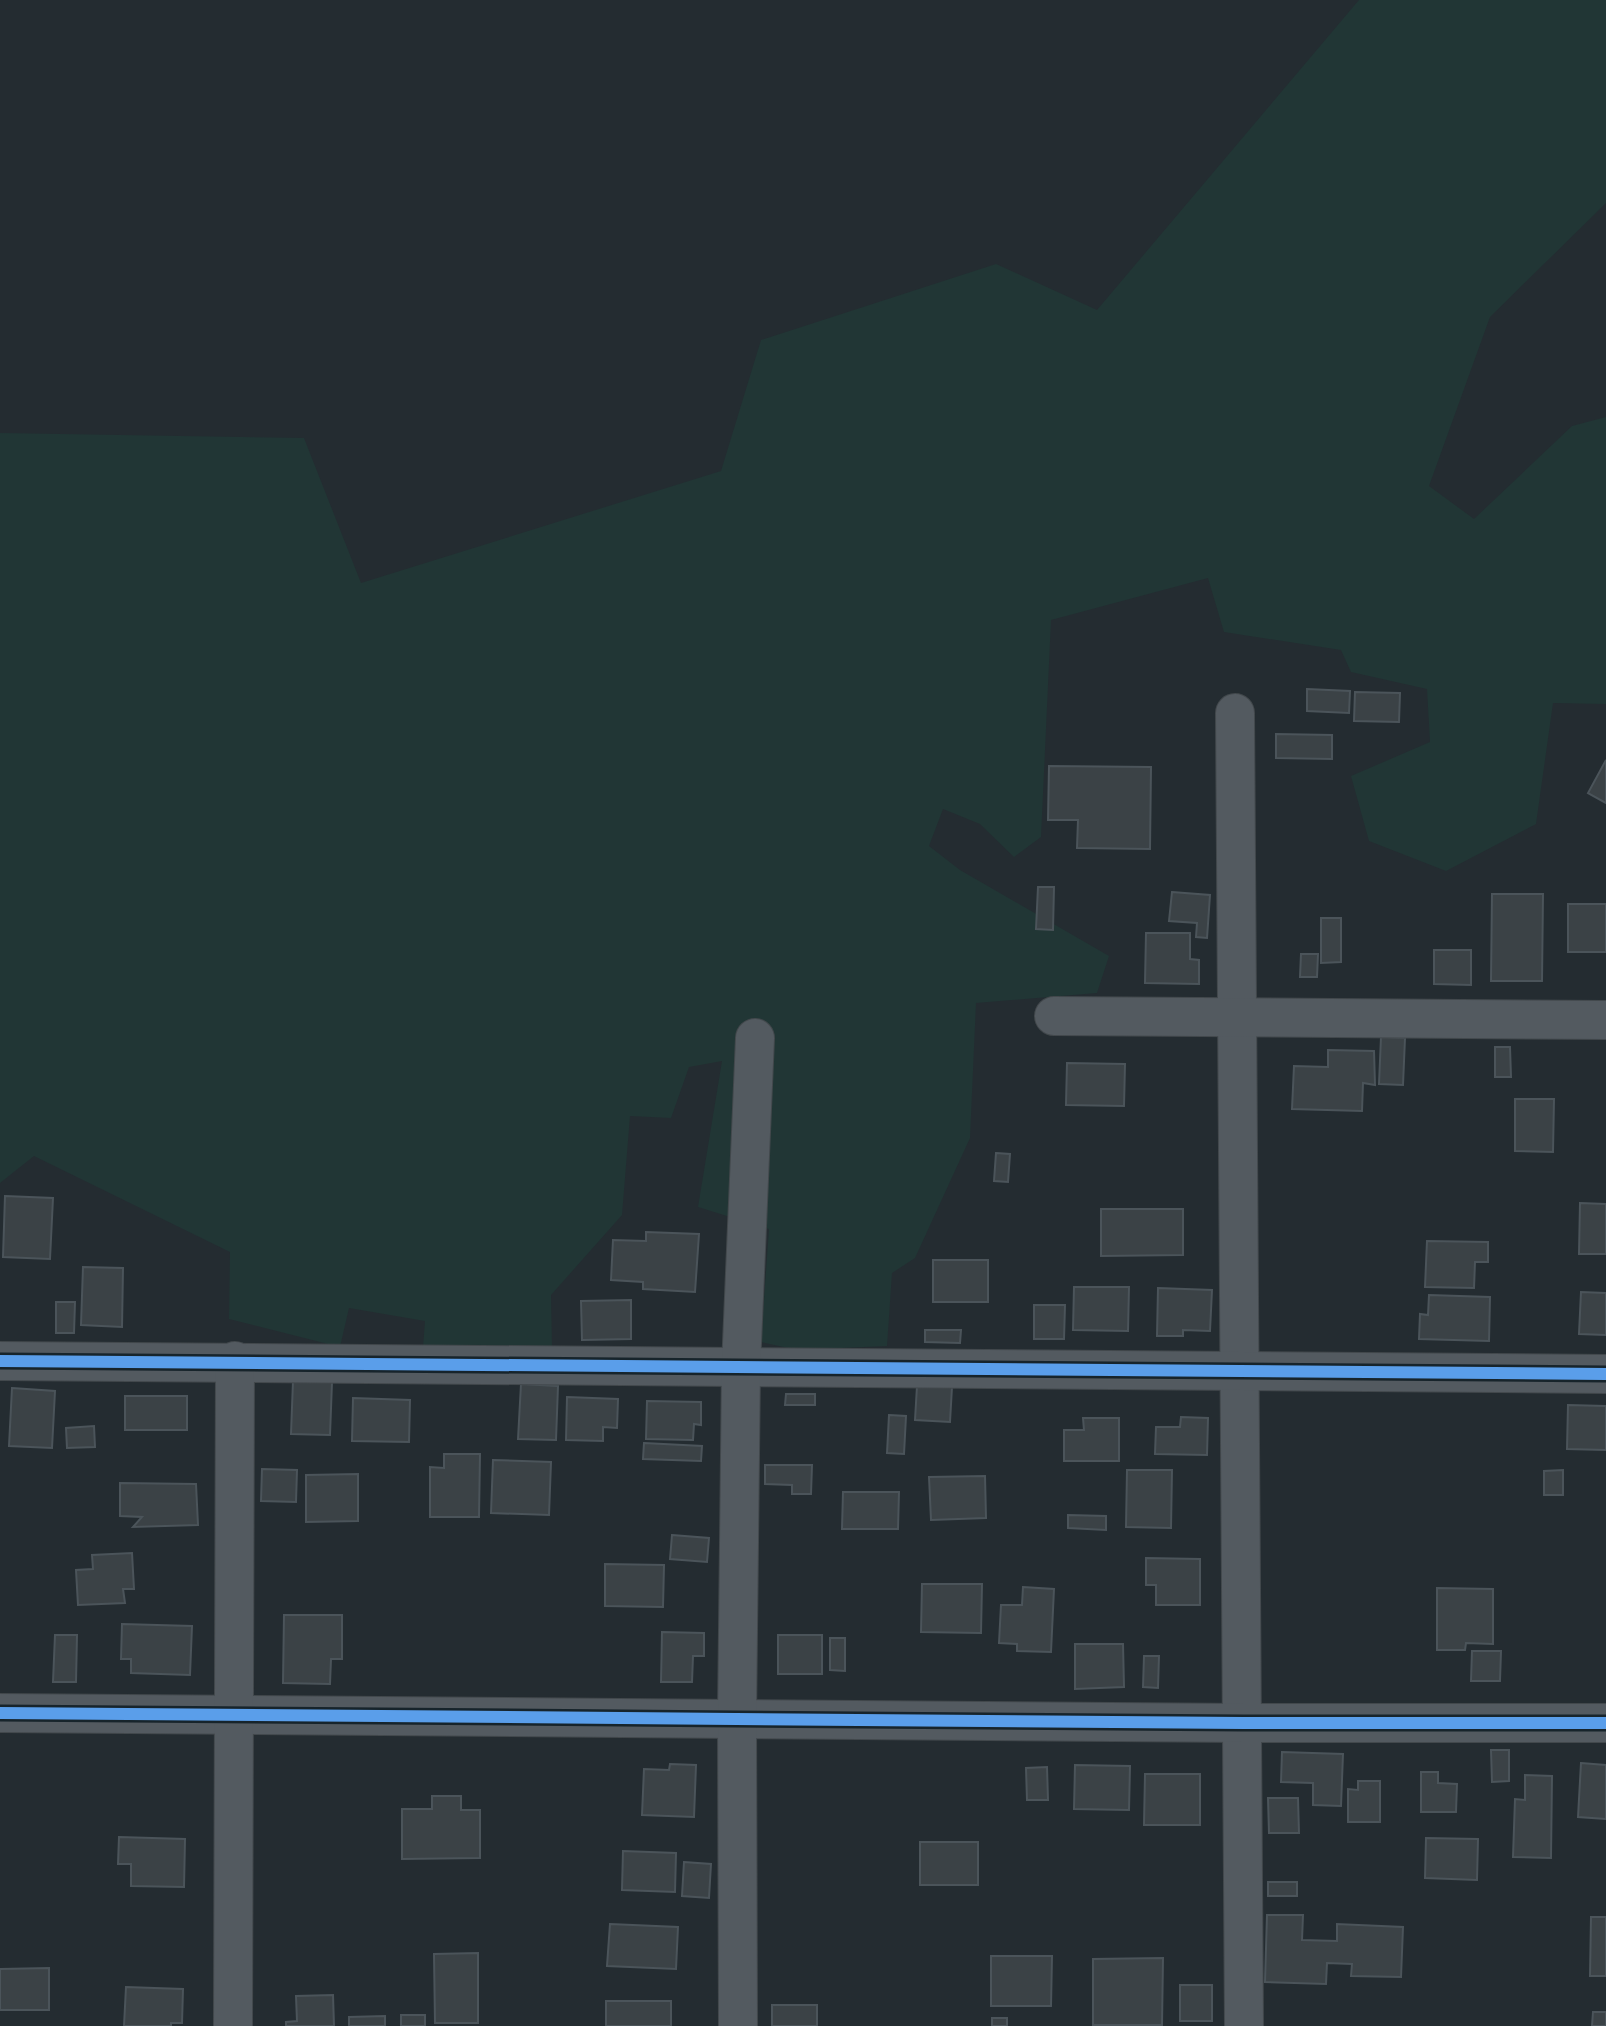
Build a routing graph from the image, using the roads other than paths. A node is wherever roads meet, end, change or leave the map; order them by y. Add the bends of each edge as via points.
1 (1235, 713) dead end
2 (1054, 1016) dead end
3 (1237, 1017) junction
4 (1606, 1020) edge
5 (755, 1038) dead end
6 (0, 1361) edge
7 (235, 1361) junction
8 (741, 1367) junction
9 (1239, 1373) junction
10 (1606, 1374) edge
11 (0, 1713) edge
12 (233, 1716) junction
13 (737, 1718) junction
14 (1243, 1723) junction
15 (1606, 1723) edge
16 (233, 2026) edge
17 (738, 2026) edge
18 (1244, 2026) edge

1 - 3 street
2 - 3 street
3 - 4 street
3 - 9 street
5 - 8 street
6 - 7 street
7 - 8 street
7 - 12 street
8 - 9 street
8 - 13 street
9 - 10 street
9 - 14 street
11 - 12 street
12 - 13 street
12 - 16 street
13 - 14 street
13 - 17 street
14 - 15 street
14 - 18 street

